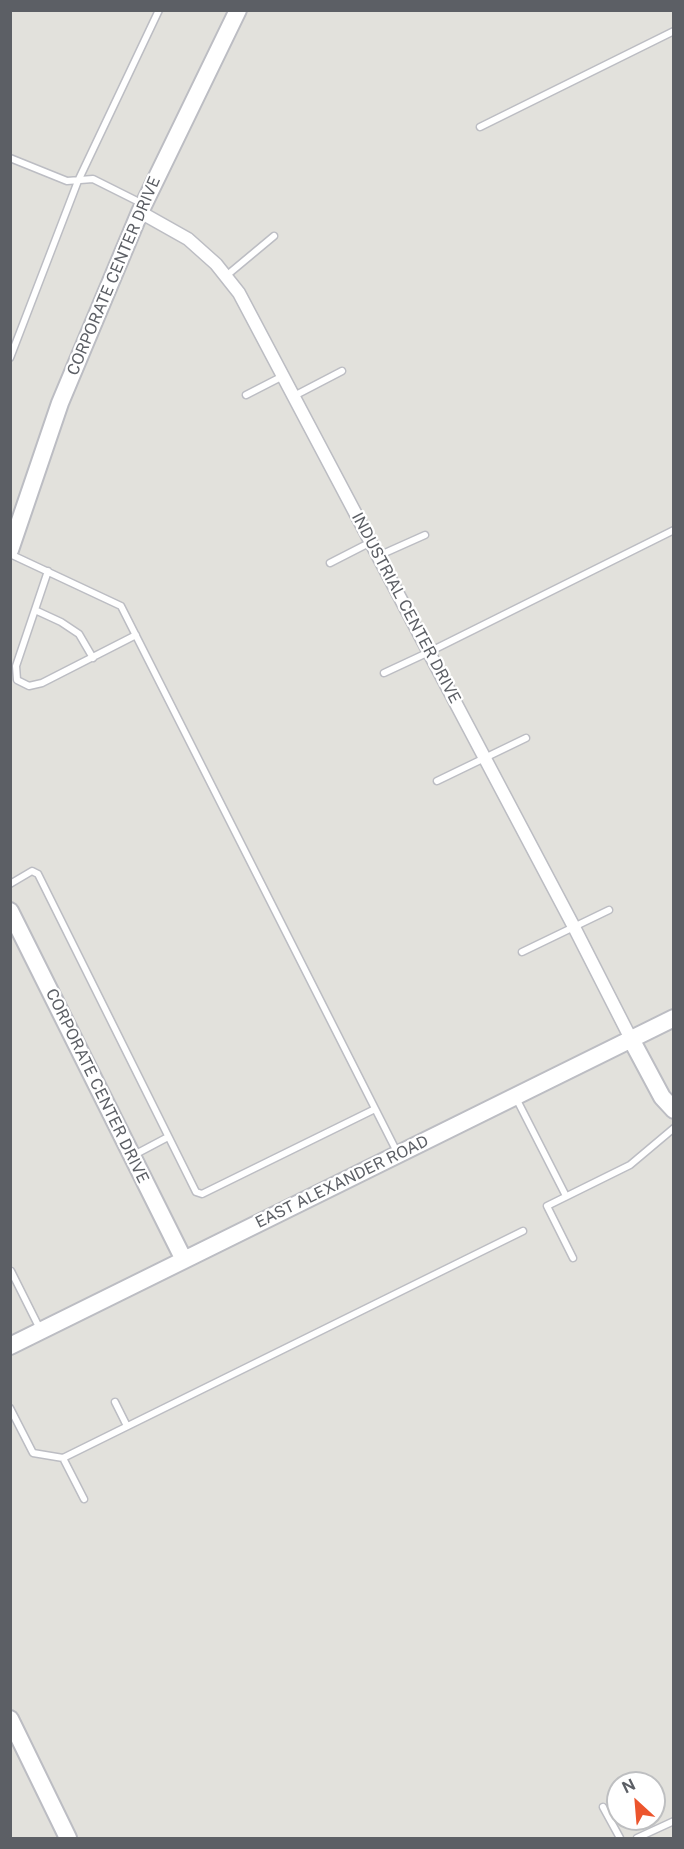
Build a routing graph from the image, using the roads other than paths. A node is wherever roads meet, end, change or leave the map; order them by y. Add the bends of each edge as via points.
1 (159, 10) edge
2 (238, 10) edge
3 (674, 31) edge
4 (480, 127) dead end
5 (10, 158) edge
6 (78, 181) junction
7 (142, 208) junction
8 (274, 236) dead end
9 (226, 276) junction
10 (10, 358) edge
11 (342, 371) dead end
12 (283, 376) junction
13 (246, 395) dead end
14 (294, 396) junction
15 (674, 530) edge
16 (425, 535) dead end
17 (371, 542) junction
18 (10, 552) edge
19 (378, 556) junction
20 (330, 563) dead end
21 (48, 571) junction
22 (35, 610) junction
23 (136, 635) junction
24 (429, 652) junction
25 (93, 658) junction
26 (384, 673) dead end
27 (526, 738) dead end
28 (485, 758) junction
29 (437, 781) dead end
30 (10, 884) edge
31 (609, 910) dead end
32 (10, 911) edge
33 (574, 927) junction
34 (522, 952) dead end
35 (674, 1018) edge
36 (631, 1039) junction
37 (515, 1096) junction
38 (375, 1109) junction
39 (674, 1110) edge
40 (674, 1128) edge
41 (168, 1137) junction
42 (398, 1154) junction
43 (132, 1156) junction
44 (566, 1196) junction
45 (523, 1231) dead end
46 (573, 1258) dead end
47 (184, 1260) junction
48 (11, 1271) edge
49 (41, 1331) junction
50 (10, 1346) edge
51 (115, 1402) dead end
52 (10, 1408) edge
53 (127, 1426) junction
54 (63, 1458) junction
55 (84, 1499) dead end
56 (10, 1719) edge
57 (603, 1807) dead end
58 (674, 1821) edge
59 (68, 1839) edge
60 (620, 1839) edge
61 (637, 1839) edge

1 - 6 lane
2 - 7 street, CORPORATE CENTER DRIVE
3 - 4 lane
5 - 6 lane via 67,181
6 - 7 lane via 93,179
6 - 10 lane
7 - 9 street, INDUSTRIAL CENTER DRIVE via 188,239
7 - 18 street, CORPORATE CENTER DRIVE via 60,403
8 - 9 lane
9 - 12 street, INDUSTRIAL CENTER DRIVE
11 - 14 lane
12 - 13 lane
12 - 14 street, INDUSTRIAL CENTER DRIVE
14 - 17 street, INDUSTRIAL CENTER DRIVE
15 - 24 lane
16 - 19 lane
17 - 19 street, INDUSTRIAL CENTER DRIVE
17 - 20 lane
18 - 21 lane
19 - 24 street, INDUSTRIAL CENTER DRIVE
21 - 22 lane
21 - 23 lane via 121,606
22 - 25 lane via 80,634
22 - 25 lane via 16,666 17,680 29,687
23 - 25 lane
23 - 38 lane
24 - 26 lane
24 - 28 street, INDUSTRIAL CENTER DRIVE
27 - 28 lane
28 - 29 lane
28 - 33 street, INDUSTRIAL CENTER DRIVE
30 - 41 lane via 32,872 38,874
31 - 33 lane
32 - 43 street, CORPORATE CENTER DRIVE
33 - 34 lane
33 - 36 street, INDUSTRIAL CENTER DRIVE
35 - 36 street, EAST ALEXANDER ROAD
36 - 37 street, EAST ALEXANDER ROAD
36 - 39 street via 662,1097
37 - 42 street, EAST ALEXANDER ROAD
37 - 44 lane
38 - 41 lane via 202,1194 196,1191
38 - 42 lane
40 - 44 lane via 630,1165
41 - 43 lane
42 - 47 street, EAST ALEXANDER ROAD
43 - 47 street, CORPORATE CENTER DRIVE
44 - 46 lane via 547,1206
45 - 53 lane
47 - 49 street, EAST ALEXANDER ROAD
48 - 49 lane
49 - 50 street, EAST ALEXANDER ROAD
51 - 53 lane
52 - 54 lane via 33,1453
53 - 54 lane
54 - 55 lane
56 - 59 street
57 - 60 lane
58 - 61 lane

